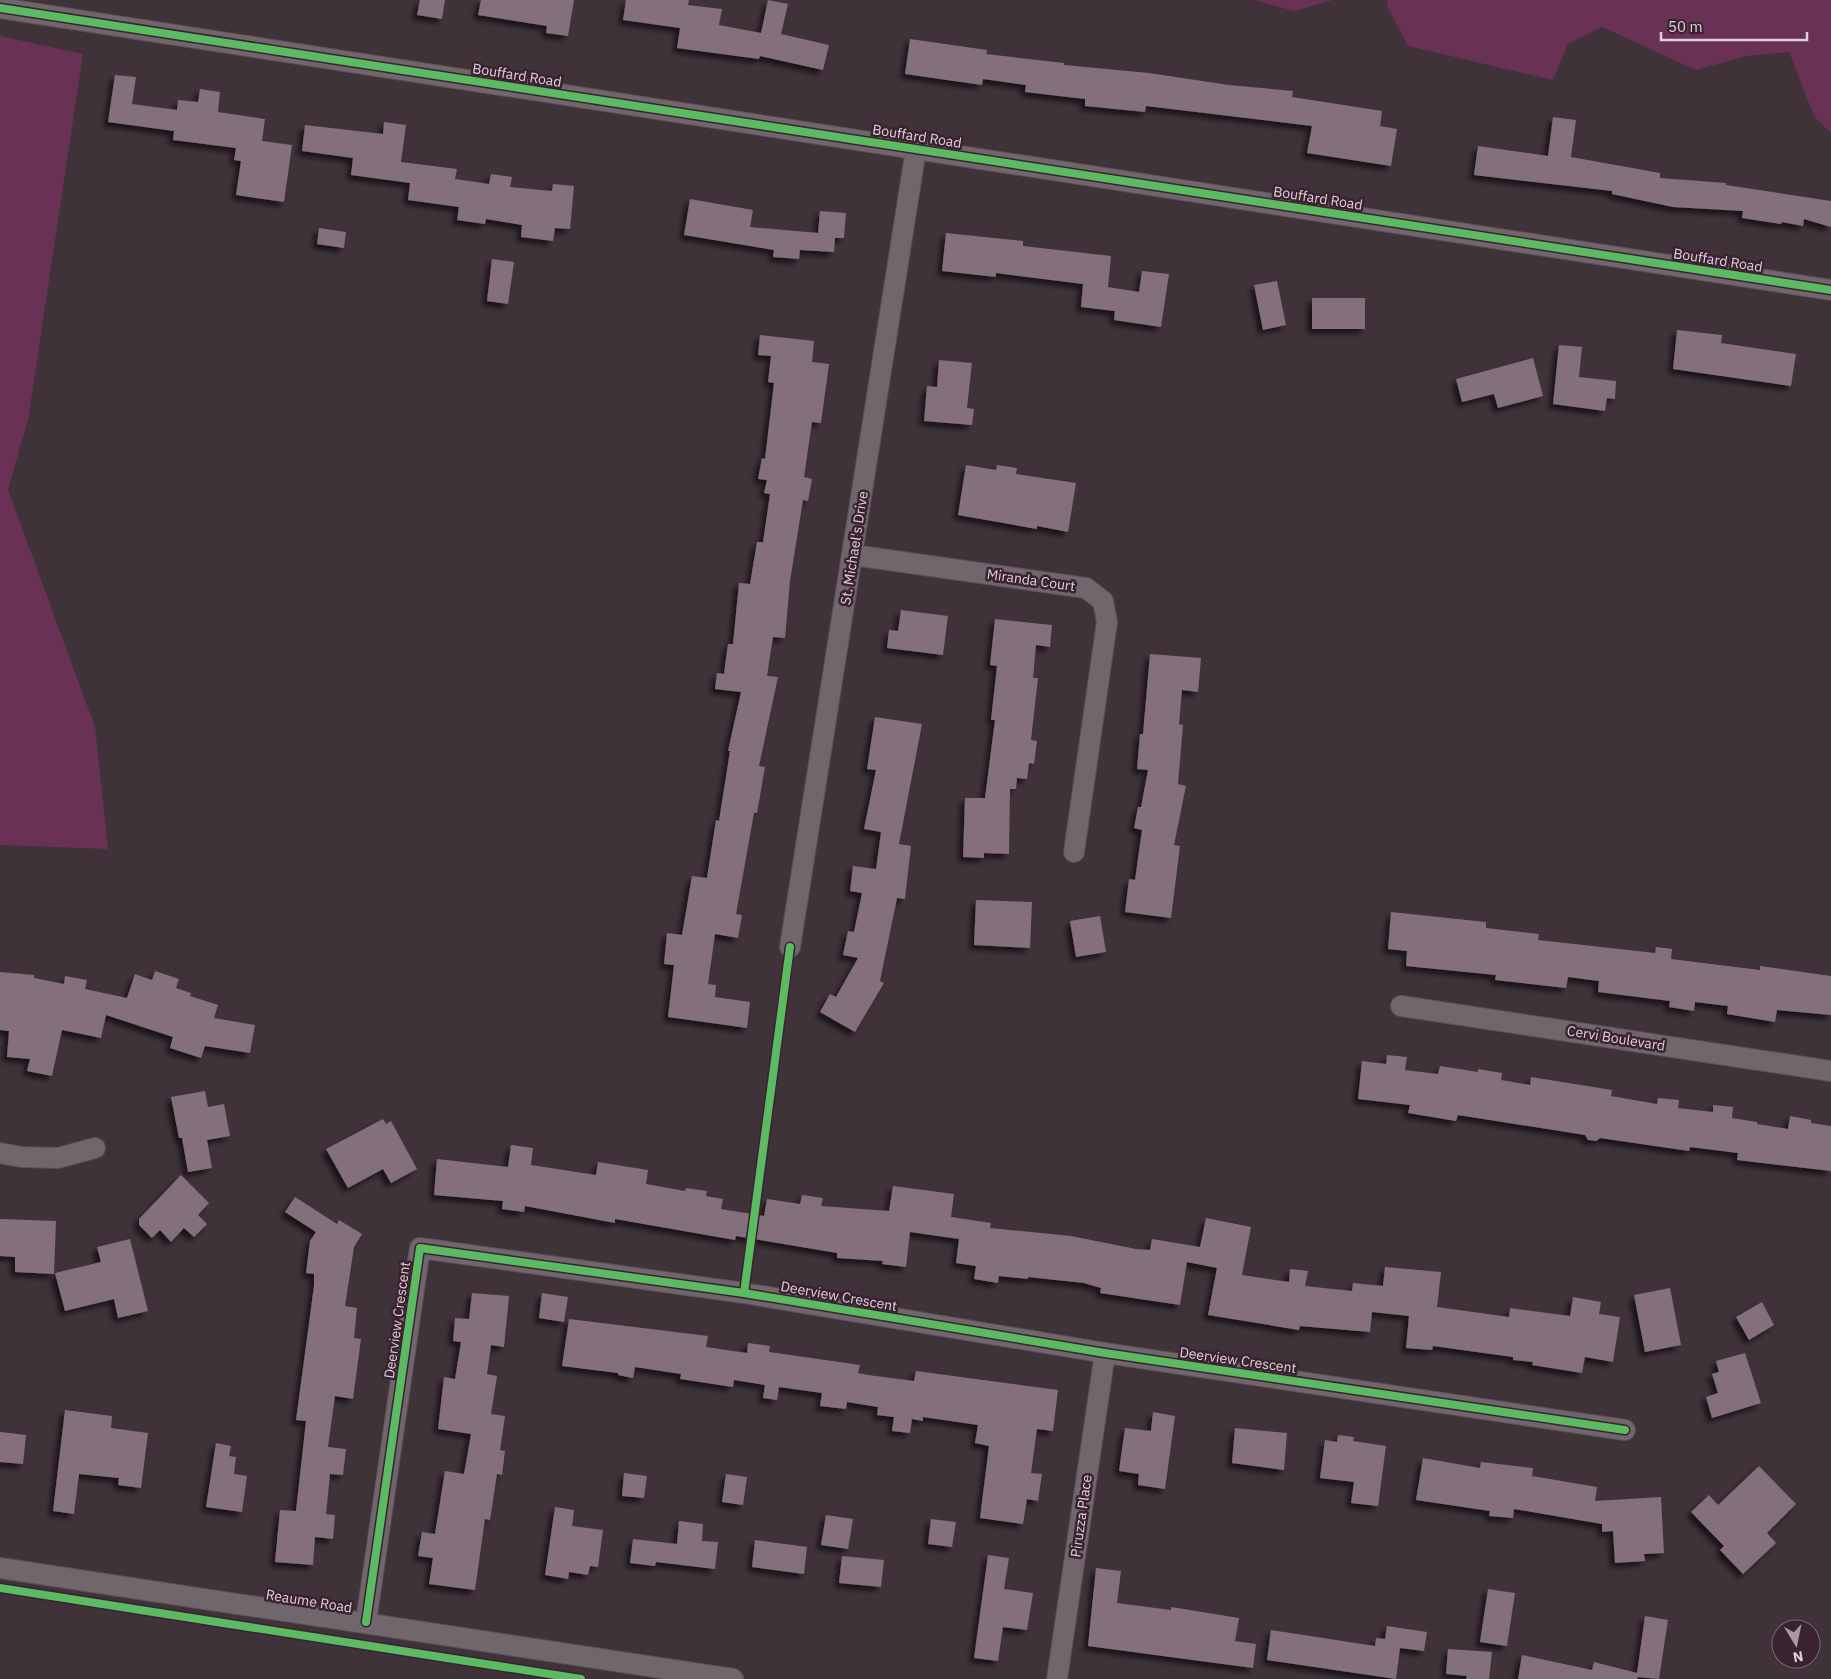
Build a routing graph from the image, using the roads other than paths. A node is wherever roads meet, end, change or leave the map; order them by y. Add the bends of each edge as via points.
1 (0, 8) edge
2 (916, 149) junction
3 (1831, 290) edge
4 (853, 555) junction
5 (1074, 852) dead end
6 (790, 947) dead end
7 (1401, 1006) dead end
8 (1831, 1070) edge
9 (95, 1148) dead end
10 (0, 1152) edge
11 (1105, 1353) junction
12 (1625, 1430) dead end
13 (0, 1568) edge
14 (366, 1622) junction
15 (732, 1679) edge
16 (1057, 1679) edge

1 - 2 street, Bouffard Road
2 - 3 street, Bouffard Road
2 - 4 street, St. Michael's Drive
4 - 5 street, Miranda Court via 1086,588 1103,601 1106,622
4 - 6 street, St. Michael's Drive
7 - 8 street, Cervi Boulevard
9 - 10 street via 58,1158 22,1157
11 - 12 street, Deerview Crescent
11 - 14 street, Deerview Crescent via 744,1293 420,1248
11 - 16 street, Piruzza Place
13 - 14 street, Reaume Road
14 - 15 street, Reaume Road

